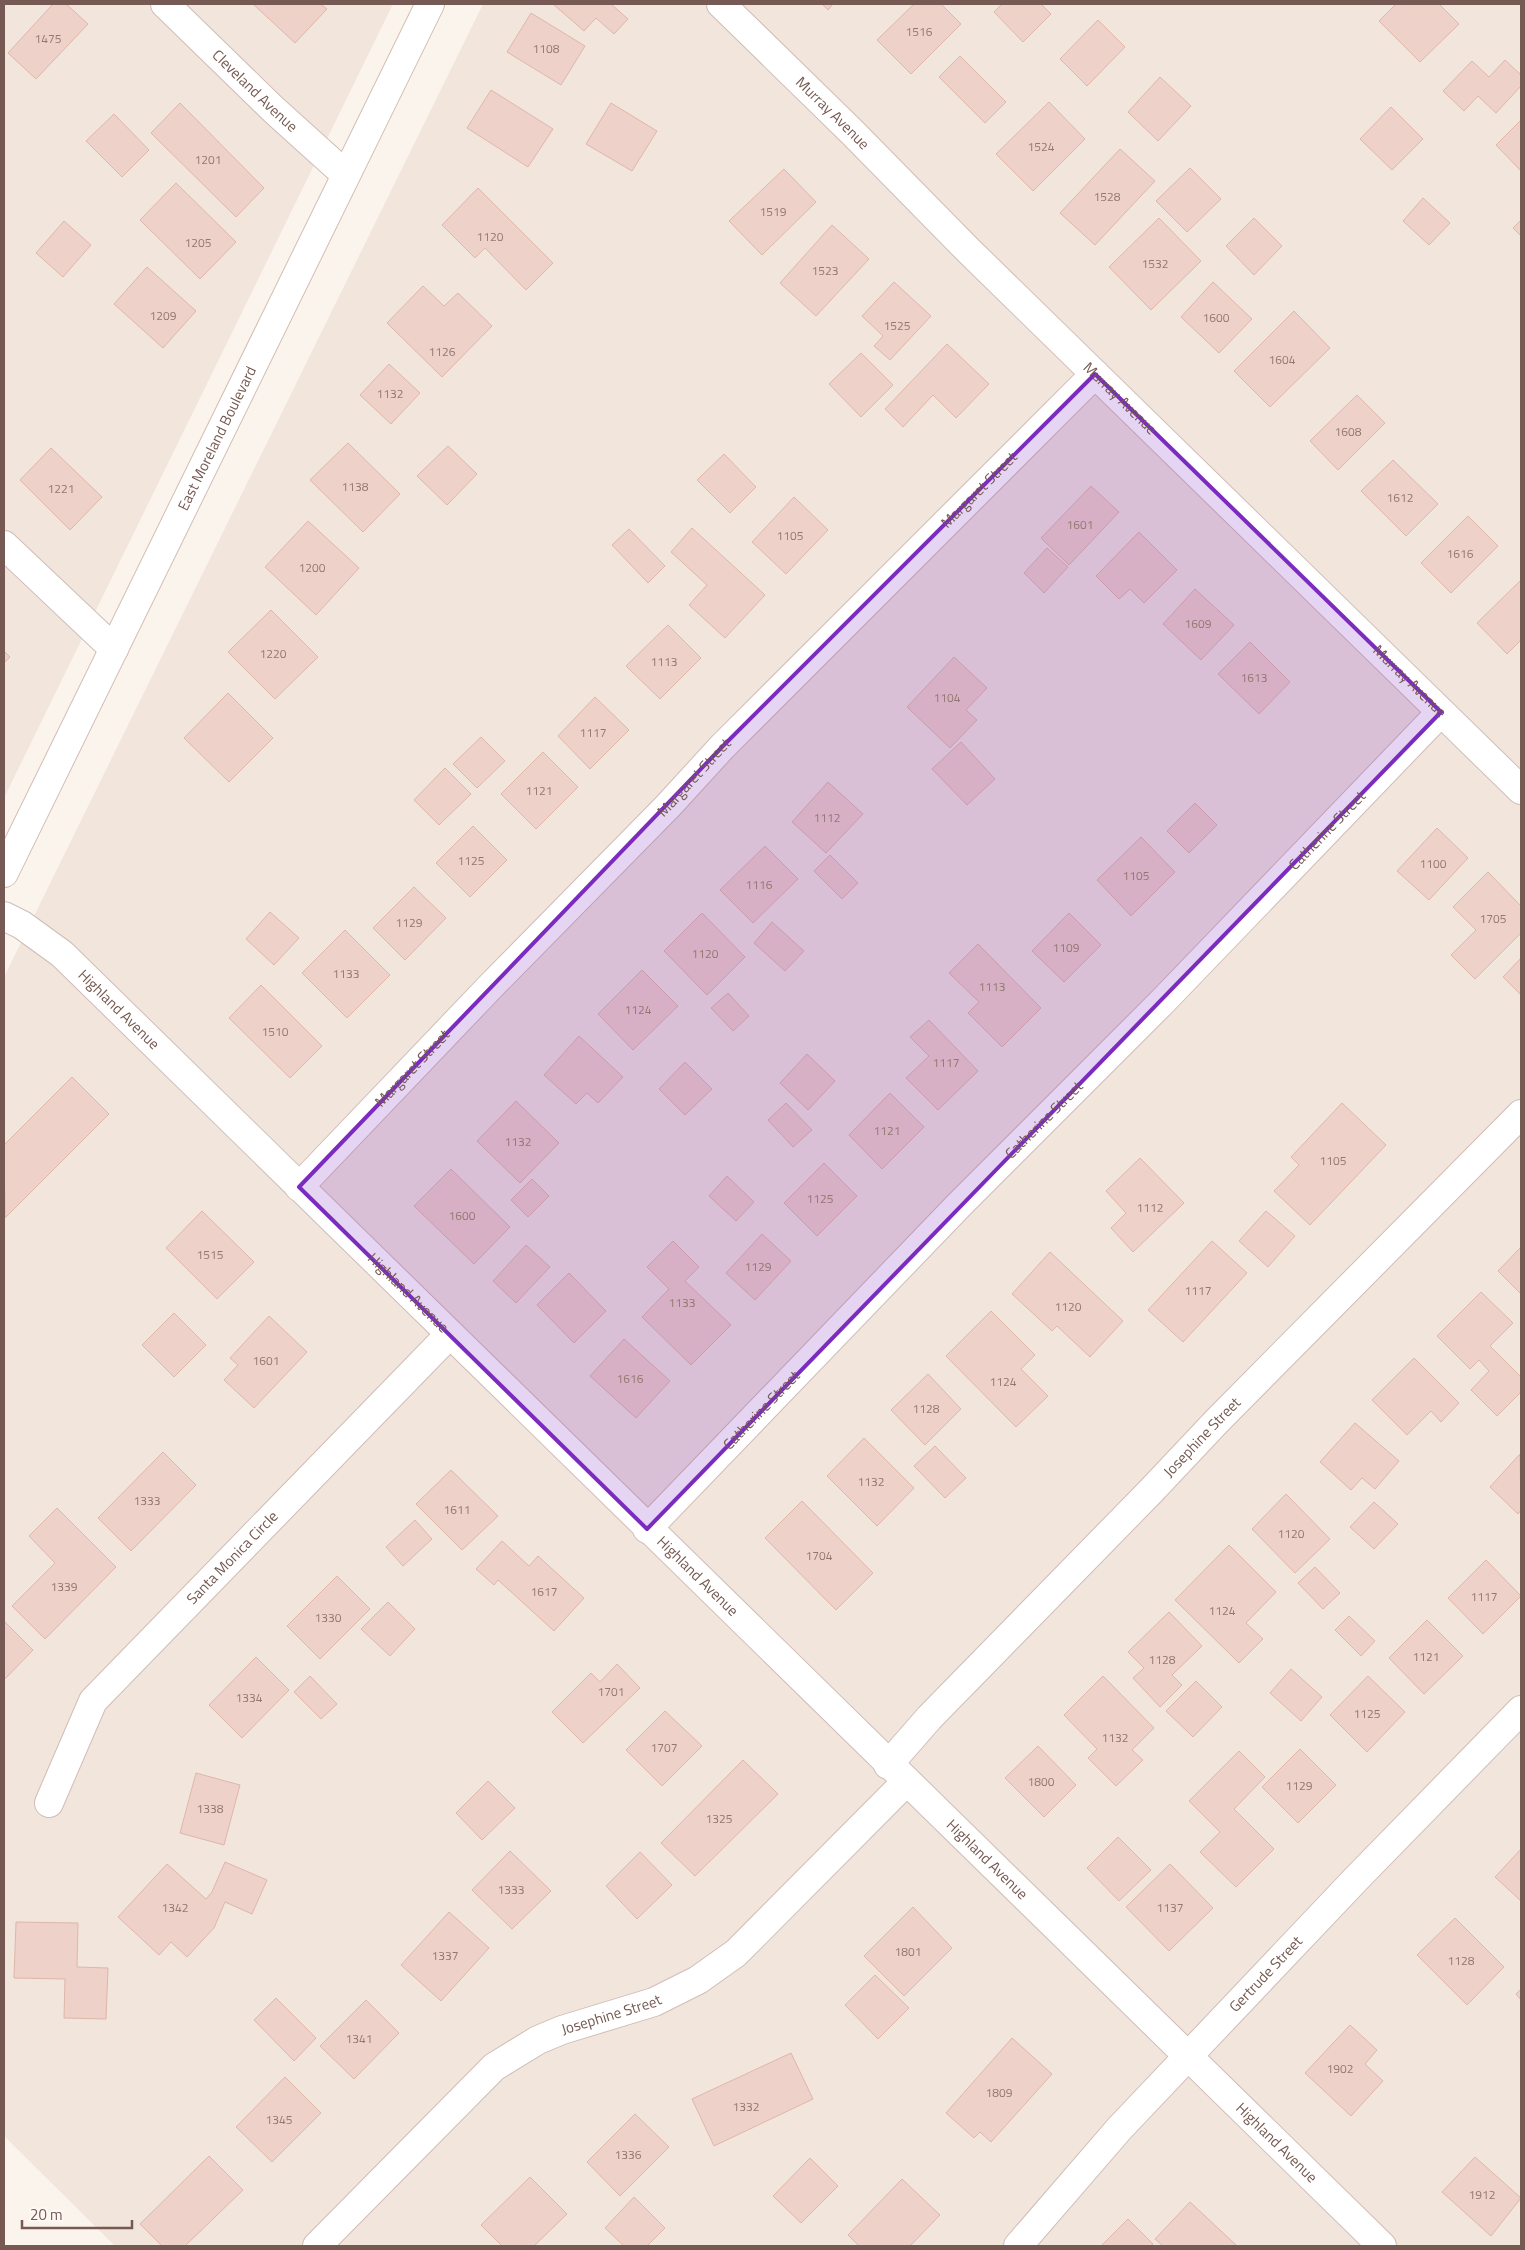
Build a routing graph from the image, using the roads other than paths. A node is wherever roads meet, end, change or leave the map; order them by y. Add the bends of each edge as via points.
1 (165, 4) edge
2 (430, 4) edge
3 (721, 4) edge
4 (346, 175) junction
5 (1095, 374) junction
6 (4, 545) edge
7 (114, 649) junction
8 (1441, 712) junction
9 (1521, 790) edge
10 (4, 873) edge
11 (4, 916) edge
12 (1521, 1114) edge
13 (299, 1186) junction
14 (450, 1334) junction
15 (648, 1530) junction
16 (1521, 1710) edge
17 (897, 1774) junction
18 (49, 1803) dead end
19 (1187, 2057) junction
20 (317, 2246) edge
21 (1018, 2246) edge
22 (1382, 2246) edge

1 - 4 street, Cleveland Avenue
2 - 4 street, East Moreland Boulevard
3 - 5 street, Murray Avenue
4 - 7 street, East Moreland Boulevard
5 - 8 street, Murray Avenue
5 - 13 street, Margaret Street via 722,747
6 - 7 street
7 - 10 street, East Moreland Boulevard
8 - 9 street, Murray Avenue
8 - 15 street, Catherine Street via 1163,1001 959,1205
11 - 13 street, Highland Avenue via 62,954
12 - 17 street, Josephine Street via 1216,1421 929,1718
13 - 14 street, Highland Avenue
14 - 15 street, Highland Avenue
14 - 18 street, Santa Monica Circle via 93,1700
15 - 17 street, Highland Avenue
16 - 19 street, Gertrude Street
17 - 19 street, Highland Avenue
17 - 20 street, Josephine Street via 736,1953 698,1980 654,2002 562,2030 538,2040 494,2067
19 - 21 street, Gertrude Street via 1119,2129
19 - 22 street, Highland Avenue

